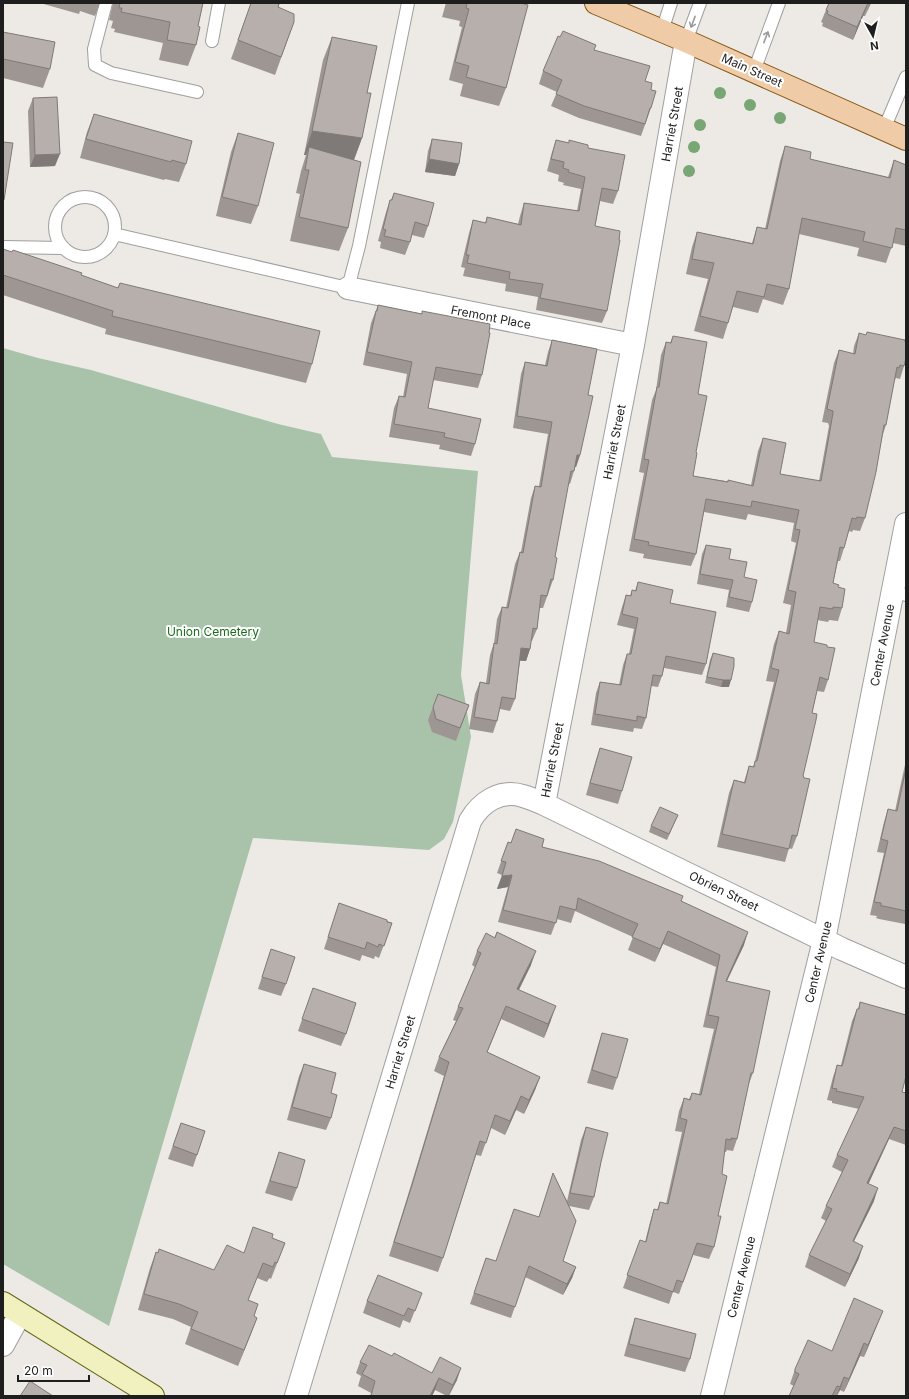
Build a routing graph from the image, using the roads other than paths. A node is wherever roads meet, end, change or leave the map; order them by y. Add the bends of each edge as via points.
1 (106, 3) edge
2 (219, 3) edge
3 (408, 3) edge
4 (596, 3) edge
5 (671, 3) edge
6 (700, 3) edge
7 (779, 3) edge
8 (662, 31) junction
9 (212, 41) dead end
10 (686, 41) junction
11 (754, 71) junction
12 (906, 77) edge
13 (197, 92) dead end
14 (884, 129) junction
15 (906, 139) edge
16 (114, 234) junction
17 (3, 247) edge
18 (64, 248) junction
19 (348, 288) junction
20 (633, 345) junction
21 (906, 524) edge
22 (899, 593) edge
23 (544, 804) junction
24 (824, 940) junction
25 (906, 977) edge
26 (12, 1309) edge
27 (3, 1345) edge
28 (153, 1396) edge
29 (296, 1396) edge
30 (712, 1396) edge

1 - 13 lane via 94,49 94,65 110,74
2 - 9 lane
3 - 19 lane
4 - 8 main road, Main Street
5 - 8 lane
6 -> 10 lane
11 -> 7 lane
8 - 10 main road, Main Street
10 - 11 main road, Main Street
10 - 20 street, Harriet Street
11 - 14 main road, Main Street
12 - 14 lane
14 - 15 main road, Main Street
16 - 18 lane via 110,244 93,256 73,254
16 - 18 lane via 115,222 112,212 105,204 96,199 76,198 67,203 56,219 58,240
16 - 19 lane
17 - 18 lane
19 - 20 street, Fremont Place
20 - 23 street, Harriet Street
21 - 22 street, Center Avenue
22 - 24 street, Center Avenue
23 - 24 street, Obrien Street
23 - 29 street, Harriet Street via 522,795 499,796 481,806 470,821
24 - 25 street, Obrien Street
24 - 30 street, Center Avenue
26 - 27 street
26 - 28 main road

